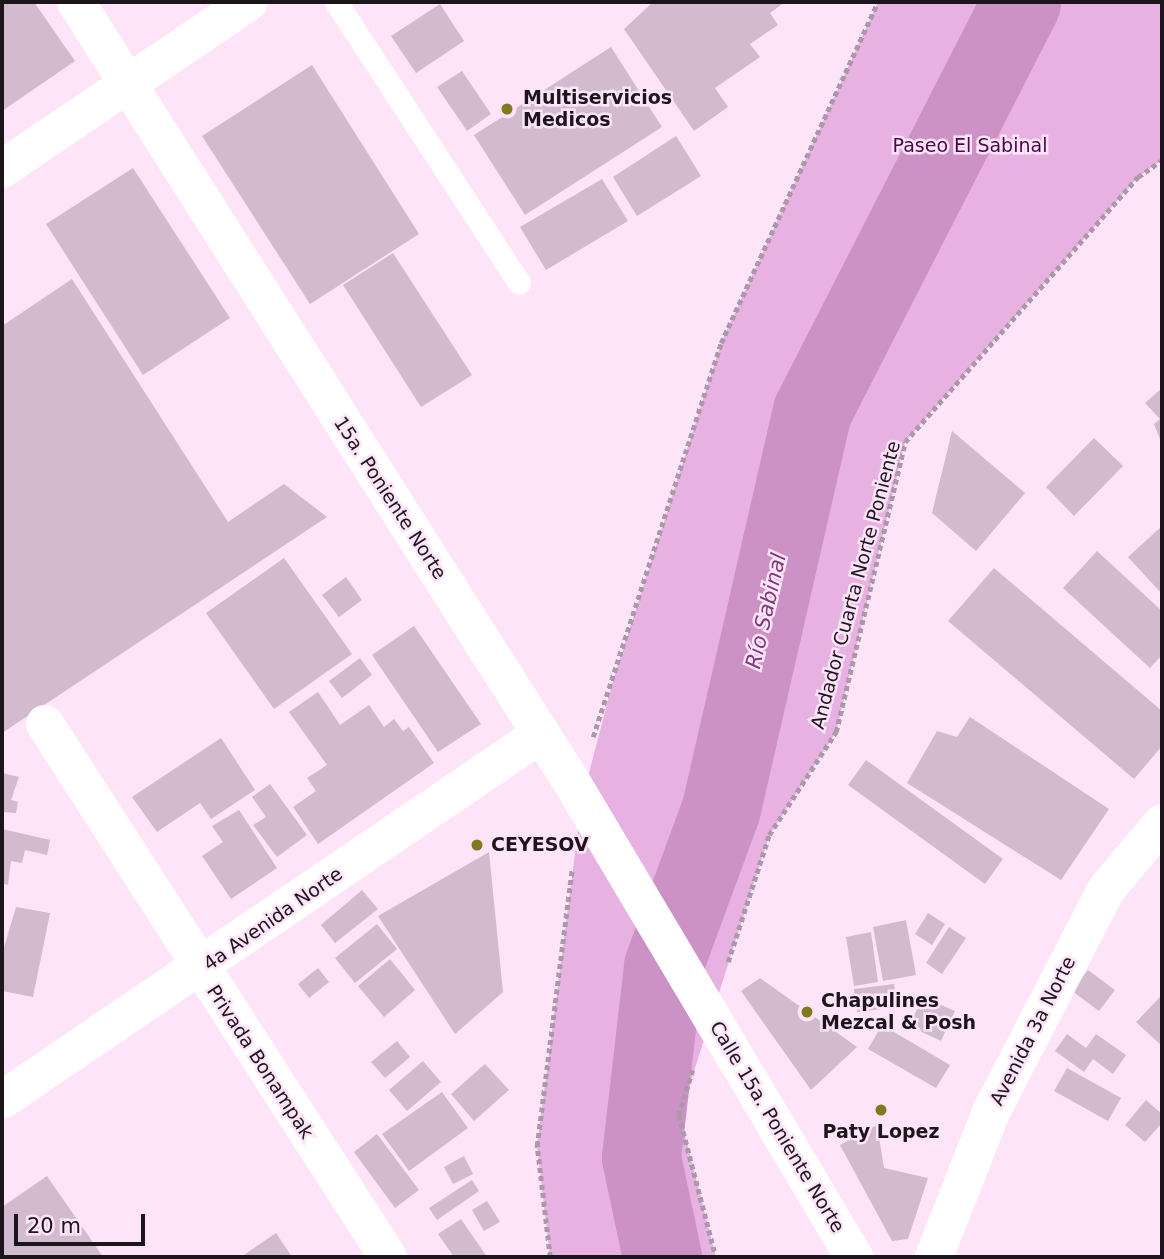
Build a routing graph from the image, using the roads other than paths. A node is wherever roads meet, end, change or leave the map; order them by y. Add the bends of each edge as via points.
1 (76, 2) edge
2 (249, 2) edge
3 (336, 2) edge
4 (127, 84) junction
5 (2, 169) edge
6 (519, 283) dead end
7 (45, 724) dead end
8 (541, 734) junction
9 (1162, 823) edge
10 (199, 970) junction
11 (705, 1006) joint
12 (2, 1100) edge
13 (388, 1257) edge
14 (854, 1257) edge
15 (934, 1257) edge

1 - 4 street, 15a. Poniente Norte
2 - 4 street
3 - 6 lane
4 - 5 street
4 - 8 street, 15a. Poniente Norte
7 - 10 street, Privada Bonampak
8 - 10 street, 4a Avenida Norte
8 - 11 street, 15a. Poniente Norte
9 - 15 street, Avenida 3a Norte via 1106,890 991,1112
10 - 12 street, 4a Avenida Norte
10 - 13 street, Privada Bonampak
11 - 14 street, Calle 15a. Poniente Norte

